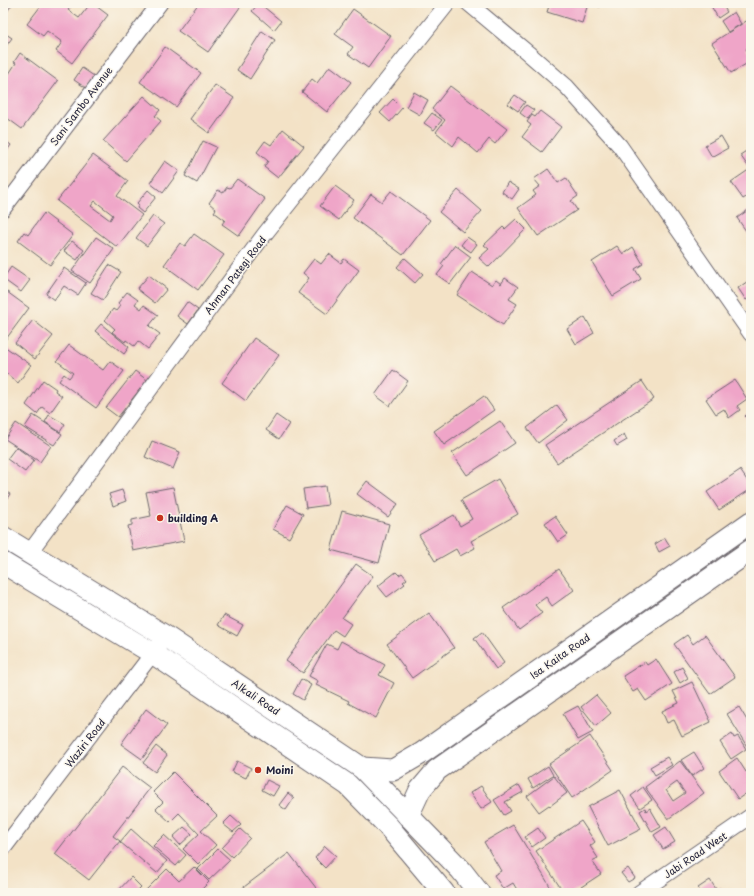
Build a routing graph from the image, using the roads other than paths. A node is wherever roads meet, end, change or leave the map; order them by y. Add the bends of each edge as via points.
1 (160, 3) edge
2 (448, 3) edge
3 (468, 3) edge
4 (3, 209) edge
5 (751, 334) edge
6 (751, 522) edge
7 (3, 537) edge
8 (751, 550) edge
9 (29, 553) junction
10 (3, 563) edge
11 (661, 586) junction
12 (676, 603) junction
13 (165, 636) junction
14 (154, 654) junction
15 (362, 768) junction
16 (408, 816) junction
17 (751, 816) edge
18 (3, 849) edge
19 (444, 893) edge
20 (479, 893) edge
21 (639, 893) edge

1 - 4 street, Sani Sambo Avenue
2 - 9 street, Ahman Pategi Road via 264,236
3 - 5 street via 567,87 620,146
6 - 11 main road, Isa Kaita Road
7 - 9 main road, Alkali Road
8 - 12 main road
9 - 13 main road, Alkali Road
10 - 14 main road
11 - 12 main road
11 - 15 main road, Isa Kaita Road via 422,753 393,770
12 - 16 main road via 437,770 420,790
13 - 14 street, Waziri Road
13 - 15 main road, Alkali Road
14 - 18 street, Waziri Road
14 - 19 main road via 348,785 388,826
15 - 16 main road, Alkali Road
16 - 20 main road, Alkali Road via 461,870
17 - 21 street, Jabi Road West

